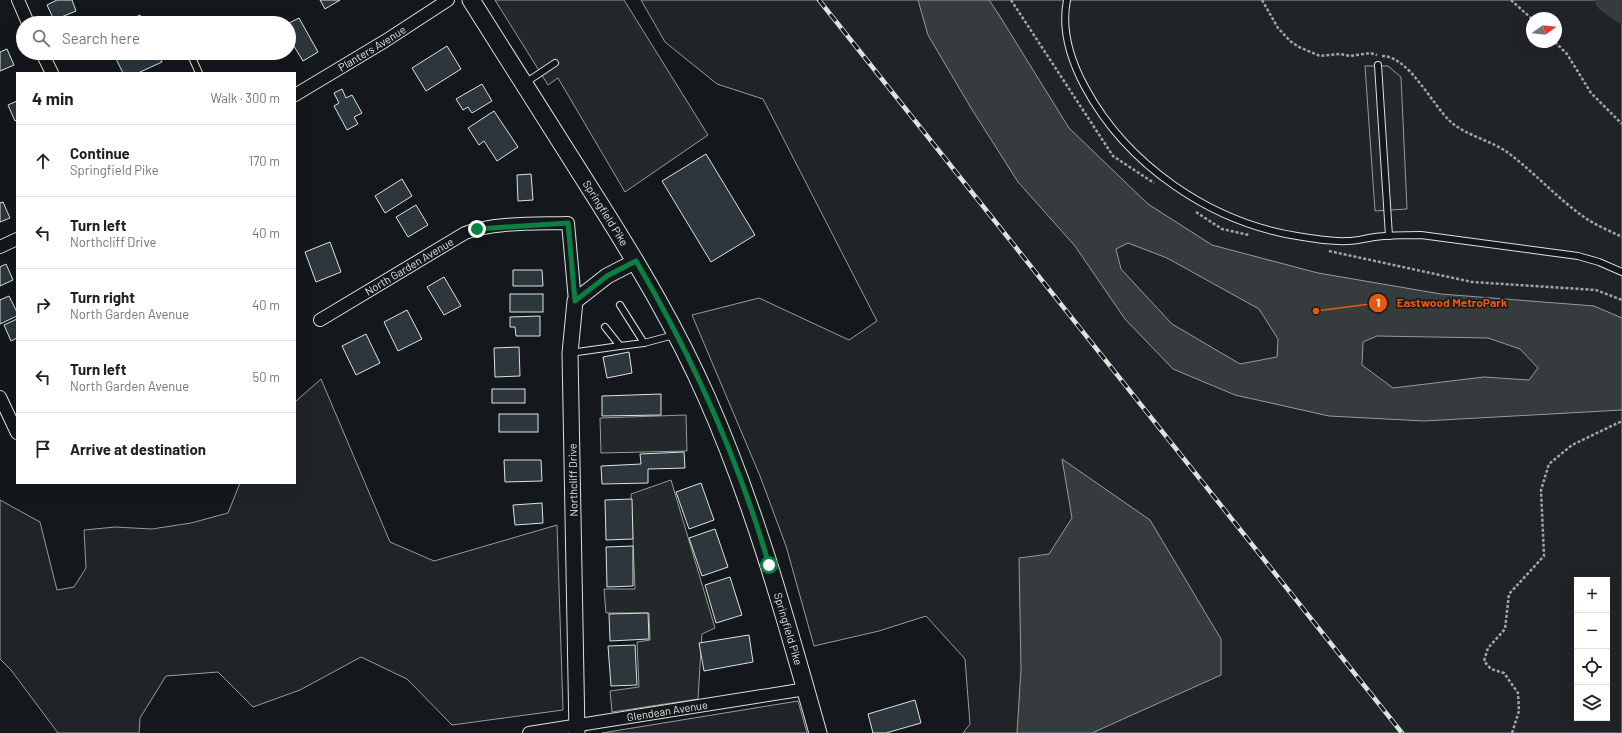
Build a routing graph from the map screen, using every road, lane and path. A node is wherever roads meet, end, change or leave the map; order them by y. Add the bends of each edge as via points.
1 (18, 0) edge
2 (448, 0) edge
3 (471, 0) edge
4 (1011, 0) edge
5 (1067, 0) edge
6 (1262, 0) edge
7 (1511, 0) edge
8 (1526, 14) edge
9 (25, 16) edge
10 (1561, 48) edge
11 (46, 60) edge
12 (193, 60) edge
13 (555, 63) dead end
14 (1378, 65) dead end
15 (52, 72) edge
16 (199, 72) edge
17 (525, 84) junction
18 (296, 94) edge
19 (1622, 124) edge
20 (1158, 186) dead end
21 (1190, 208) dead end
22 (1253, 236) dead end
23 (1389, 236) junction
24 (1622, 237) edge
25 (16, 239) edge
26 (0, 247) edge
27 (1323, 250) dead end
28 (636, 261) junction
29 (1622, 272) edge
30 (1622, 300) edge
31 (575, 301) junction
32 (620, 305) dead end
33 (320, 320) dead end
34 (605, 327) dead end
35 (677, 334) junction
36 (644, 343) junction
37 (620, 346) junction
38 (570, 352) junction
39 (0, 397) edge
40 (1622, 421) edge
41 (16, 431) edge
42 (806, 689) junction
43 (577, 730) edge
44 (529, 733) edge
45 (818, 733) edge
46 (1512, 733) edge

1 - 9 street
2 - 18 street, Planters Avenue
3 - 17 main road, Springfield Pike
4 - 20 path via 1113,156
5 - 23 lane via 1066,29 1069,48 1083,84 1105,119 1123,141 1163,177 1213,208 1267,229 1331,241
6 - 24 path via 1278,28 1299,47 1320,56 1370,53 1387,56 1396,61 1412,73 1451,122 1467,133 1501,148 1585,218
7 - 8 path
10 - 19 path via 1591,93
11 - 15 street
12 - 16 lane
13 - 17 lane
14 - 23 lane
17 - 28 main road, Springfield Pike
21 - 22 path via 1222,229
23 - 29 lane via 1421,235 1555,252 1599,262
25 - 26 street
27 - 30 path via 1472,282 1596,290
28 - 31 street via 607,276
28 - 35 main road, Springfield Pike
31 - 33 street, North Garden Avenue via 568,223 490,227 465,233
31 - 38 street, Northcliff Drive
32 - 36 lane
34 - 37 lane
35 - 36 lane
35 - 42 main road, Springfield Pike via 738,472 758,529
36 - 37 lane
37 - 38 lane
38 - 43 street, Northcliff Drive
39 - 41 street
40 - 46 path via 1572,445 1549,464 1542,490 1544,556 1509,594 1505,629 1488,648 1484,661 1491,669 1504,673 1518,693 1519,711
42 - 43 street, Glendean Avenue
42 - 45 main road, Springfield Pike
43 - 44 street, Glendean Avenue

